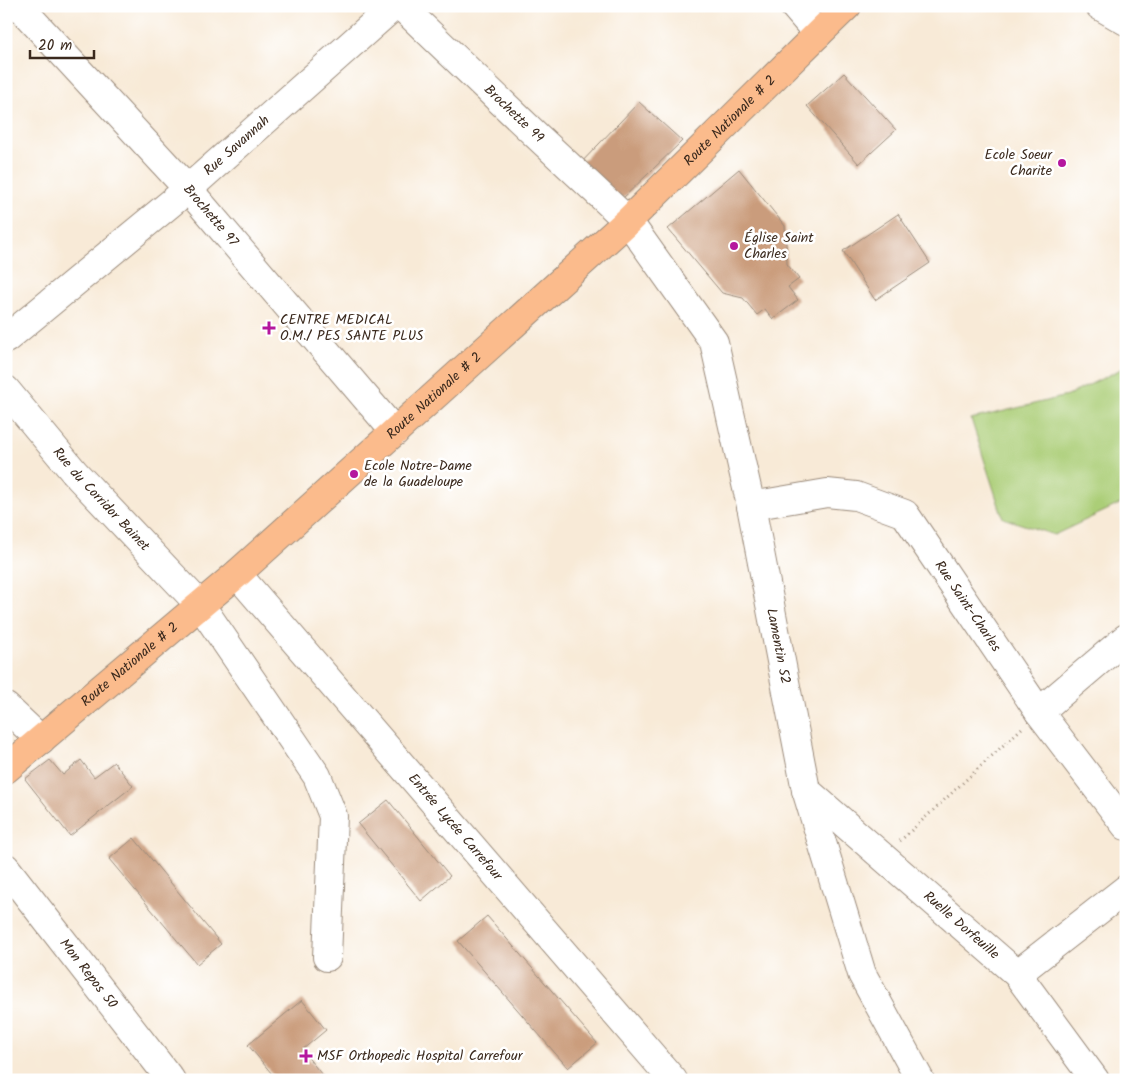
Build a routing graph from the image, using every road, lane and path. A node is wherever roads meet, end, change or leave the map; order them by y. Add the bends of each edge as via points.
1 (19, 6) edge
2 (394, 6) edge
3 (401, 6) edge
4 (794, 6) edge
5 (847, 6) edge
6 (1100, 6) edge
7 (1126, 21) edge
8 (818, 34) junction
9 (188, 188) junction
10 (628, 221) junction
11 (6, 339) edge
12 (6, 390) edge
13 (395, 432) junction
14 (751, 506) junction
15 (237, 574) junction
16 (201, 606) junction
17 (1126, 638) edge
18 (6, 707) edge
19 (1039, 712) junction
20 (41, 740) junction
21 (6, 769) edge
22 (806, 790) junction
23 (1126, 826) edge
24 (883, 857) junction
25 (6, 868) edge
26 (1126, 889) edge
27 (327, 958) dead end
28 (1017, 974) junction
29 (171, 1080) edge
30 (673, 1080) edge
31 (920, 1080) edge
32 (1095, 1080) edge

1 - 9 street, Brochette 97
2 - 9 street, Rue Savannah
3 - 10 street, Brochette 99
4 - 8 street
5 - 8 main road, Route Nationale # 2
6 - 7 street
8 - 10 main road, Route Nationale # 2
9 - 11 street, Rue Savannah
9 - 13 street, Brochette 97
10 - 13 main road, Route Nationale # 2
10 - 14 street, Lamentin 52 via 714,342
12 - 16 street, Rue du Corridor Bainet via 75,473
13 - 15 main road, Route Nationale # 2
14 - 19 street, Rue Saint-Charles via 828,493 856,496 905,514
14 - 22 street, Lamentin 52
15 - 16 main road, Route Nationale # 2
15 - 30 street, Entrée Lycée Carrefour
16 - 20 main road, Route Nationale # 2
16 - 27 street, Rue du Corridor Bainet via 317,776 333,816
17 - 19 street
18 - 20 street
19 - 23 street, Rue Saint-Charles
19 - 24 path
20 - 21 main road, Route Nationale # 2
22 - 24 street, Ruelle Dorfeuille
22 - 31 street, Lamentin 52 via 862,974
24 - 28 street, Ruelle Dorfeuille
25 - 29 street, Mon Repos 50
26 - 28 street
28 - 32 street, Ruelle Dorfeuille

